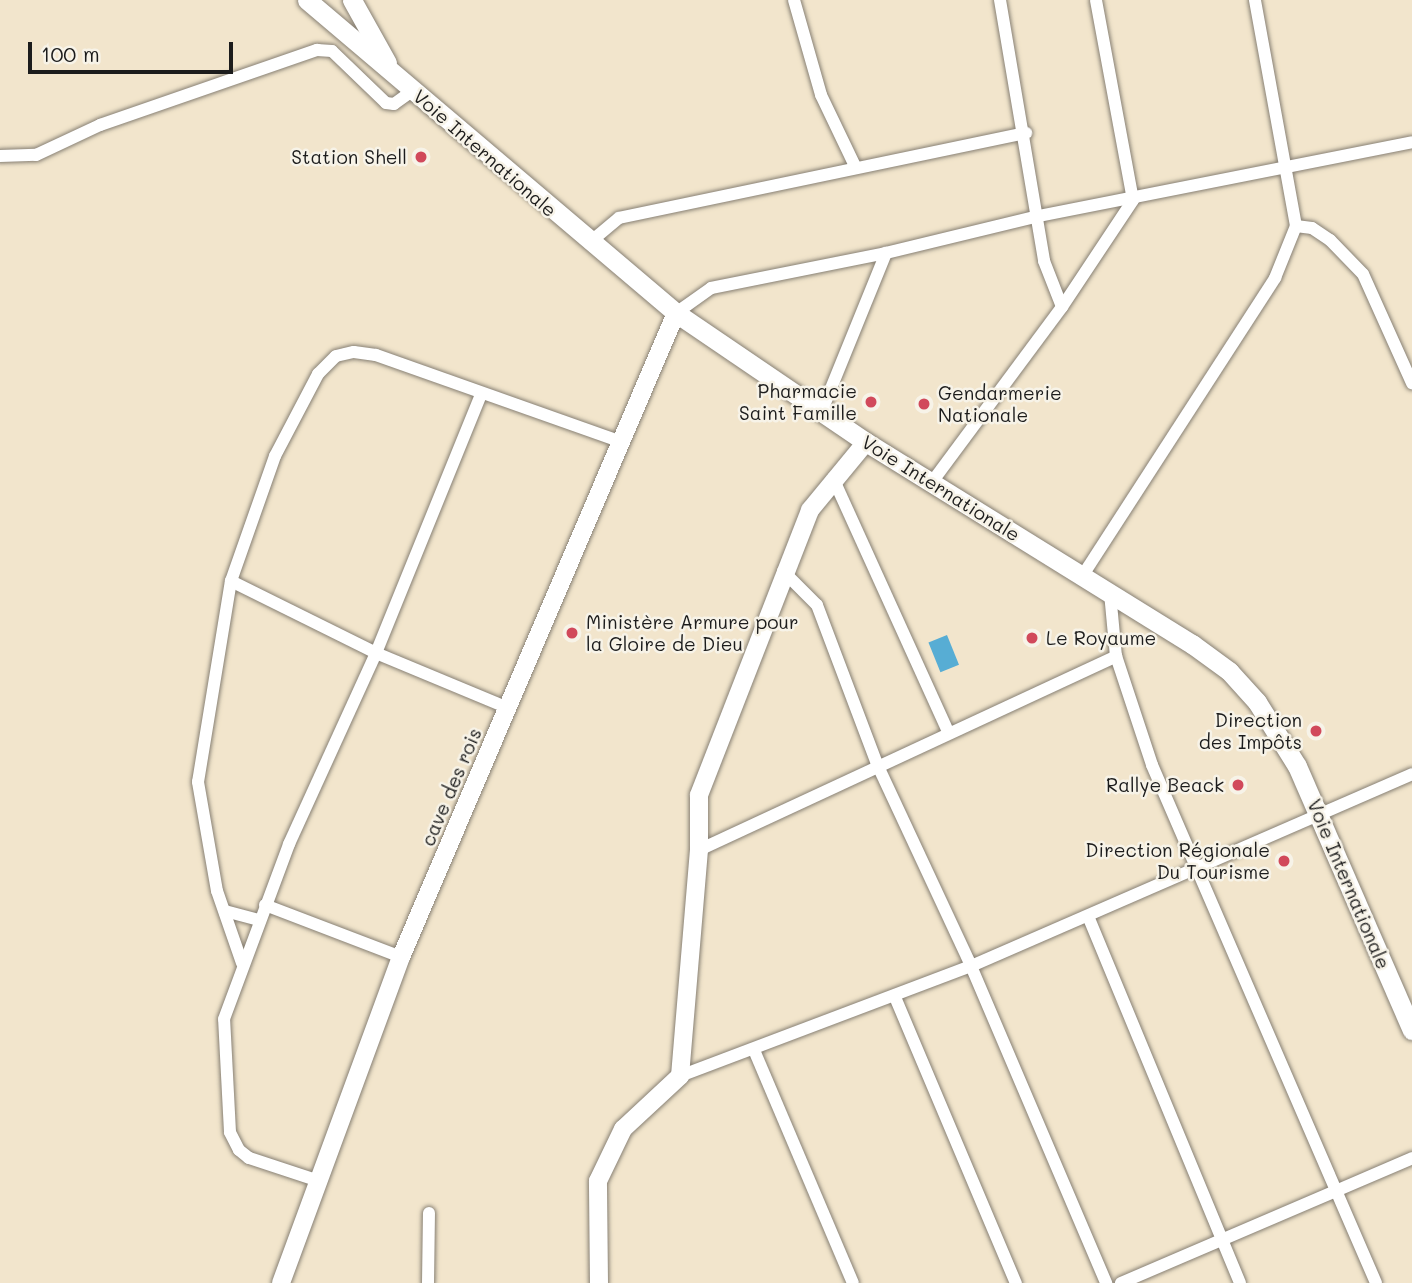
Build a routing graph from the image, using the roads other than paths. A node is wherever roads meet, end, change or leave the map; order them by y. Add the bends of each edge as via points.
1 (307, 0) edge
2 (324, 0) edge
3 (352, 0) edge
4 (794, 0) edge
5 (1000, 0) edge
6 (1096, 0) edge
7 (1255, 0) edge
8 (349, 35) junction
9 (392, 73) junction
10 (412, 91) junction
11 (1026, 133) junction
12 (1412, 142) edge
13 (0, 156) edge
14 (856, 168) junction
15 (1289, 169) junction
16 (1133, 200) junction
17 (1039, 216) junction
18 (1296, 226) junction
19 (589, 243) junction
20 (886, 253) junction
21 (1062, 307) junction
22 (676, 313) junction
23 (1412, 383) edge
24 (481, 395) junction
25 (821, 413) junction
26 (622, 442) junction
27 (866, 442) junction
28 (833, 478) junction
29 (932, 482) junction
30 (783, 571) junction
31 (1083, 575) junction
32 (231, 581) junction
33 (1110, 593) junction
34 (376, 653) junction
35 (1116, 656) junction
36 (508, 708) junction
37 (948, 732) junction
38 (877, 764) junction
39 (1412, 774) edge
40 (1320, 814) junction
41 (699, 850) junction
42 (1195, 871) junction
43 (265, 905) junction
44 (225, 911) junction
45 (1088, 916) junction
46 (259, 920) junction
47 (401, 957) junction
48 (242, 963) junction
49 (971, 966) junction
50 (895, 997) junction
51 (1412, 1030) edge
52 (754, 1050) junction
53 (680, 1076) junction
54 (1412, 1158) edge
55 (316, 1180) junction
56 (1335, 1193) junction
57 (429, 1213) dead end
58 (1222, 1242) junction
59 (281, 1283) edge
60 (428, 1283) edge
61 (598, 1283) edge
62 (853, 1283) edge
63 (1016, 1283) edge
64 (1106, 1283) edge
65 (1121, 1283) edge
66 (1240, 1283) edge
67 (1376, 1283) edge

1 - 8 main road, Voie Internationale
2 - 8 main road, Voie Internationale
3 - 9 main road
4 - 14 street via 821,95
5 - 11 street
6 - 16 street
7 - 15 street
8 - 9 main road, Voie Internationale
9 - 10 main road, Voie Internationale
10 - 13 street via 394,104 386,103 332,51 317,50 111,121 36,155
10 - 19 main road, Voie Internationale
11 - 14 street
11 - 17 street
12 - 15 street
14 - 19 street via 620,218
15 - 16 street
15 - 18 street
16 - 17 street
16 - 21 street
17 - 20 street
17 - 21 street via 1044,261
18 - 23 street via 1312,228 1330,240 1363,274
18 - 31 street via 1275,278
19 - 22 main road, Voie Internationale
20 - 22 street via 711,288
20 - 25 street
21 - 29 street
22 - 25 main road, Voie Internationale
22 - 26 street, cave des rois
24 - 26 street
24 - 32 street via 376,355 354,352 336,356 318,374 275,456
24 - 34 street
25 - 27 main road, Voie Internationale
26 - 36 street, cave des rois
27 - 28 street
27 - 29 main road, Voie Internationale
28 - 30 street via 810,510
28 - 37 street
29 - 31 main road, Voie Internationale
30 - 38 street via 817,605
30 - 41 street via 699,795
31 - 33 main road, Voie Internationale
32 - 34 street
32 - 44 street via 198,782 217,891
33 - 35 street
33 - 40 main road, Voie Internationale via 1229,671 1257,702
34 - 36 street
34 - 43 street
35 - 37 street
35 - 42 street via 1152,765
36 - 47 street, cave des rois
37 - 38 street
38 - 41 street
38 - 49 street
39 - 40 street
40 - 42 street
40 - 51 main road, Voie Internationale
41 - 53 street
42 - 45 street
42 - 56 street
43 - 46 street
43 - 47 street
44 - 46 street
44 - 48 street
45 - 49 street
45 - 58 street
46 - 48 street
47 - 55 street, cave des rois
48 - 55 street via 223,1036 230,1132 249,1158
49 - 50 street
49 - 64 street
50 - 52 street
50 - 63 street
52 - 53 street
52 - 62 street
53 - 61 street via 623,1129 598,1181
54 - 56 street
55 - 59 street, cave des rois
56 - 58 street
56 - 67 street
57 - 60 street
58 - 65 street
58 - 66 street

